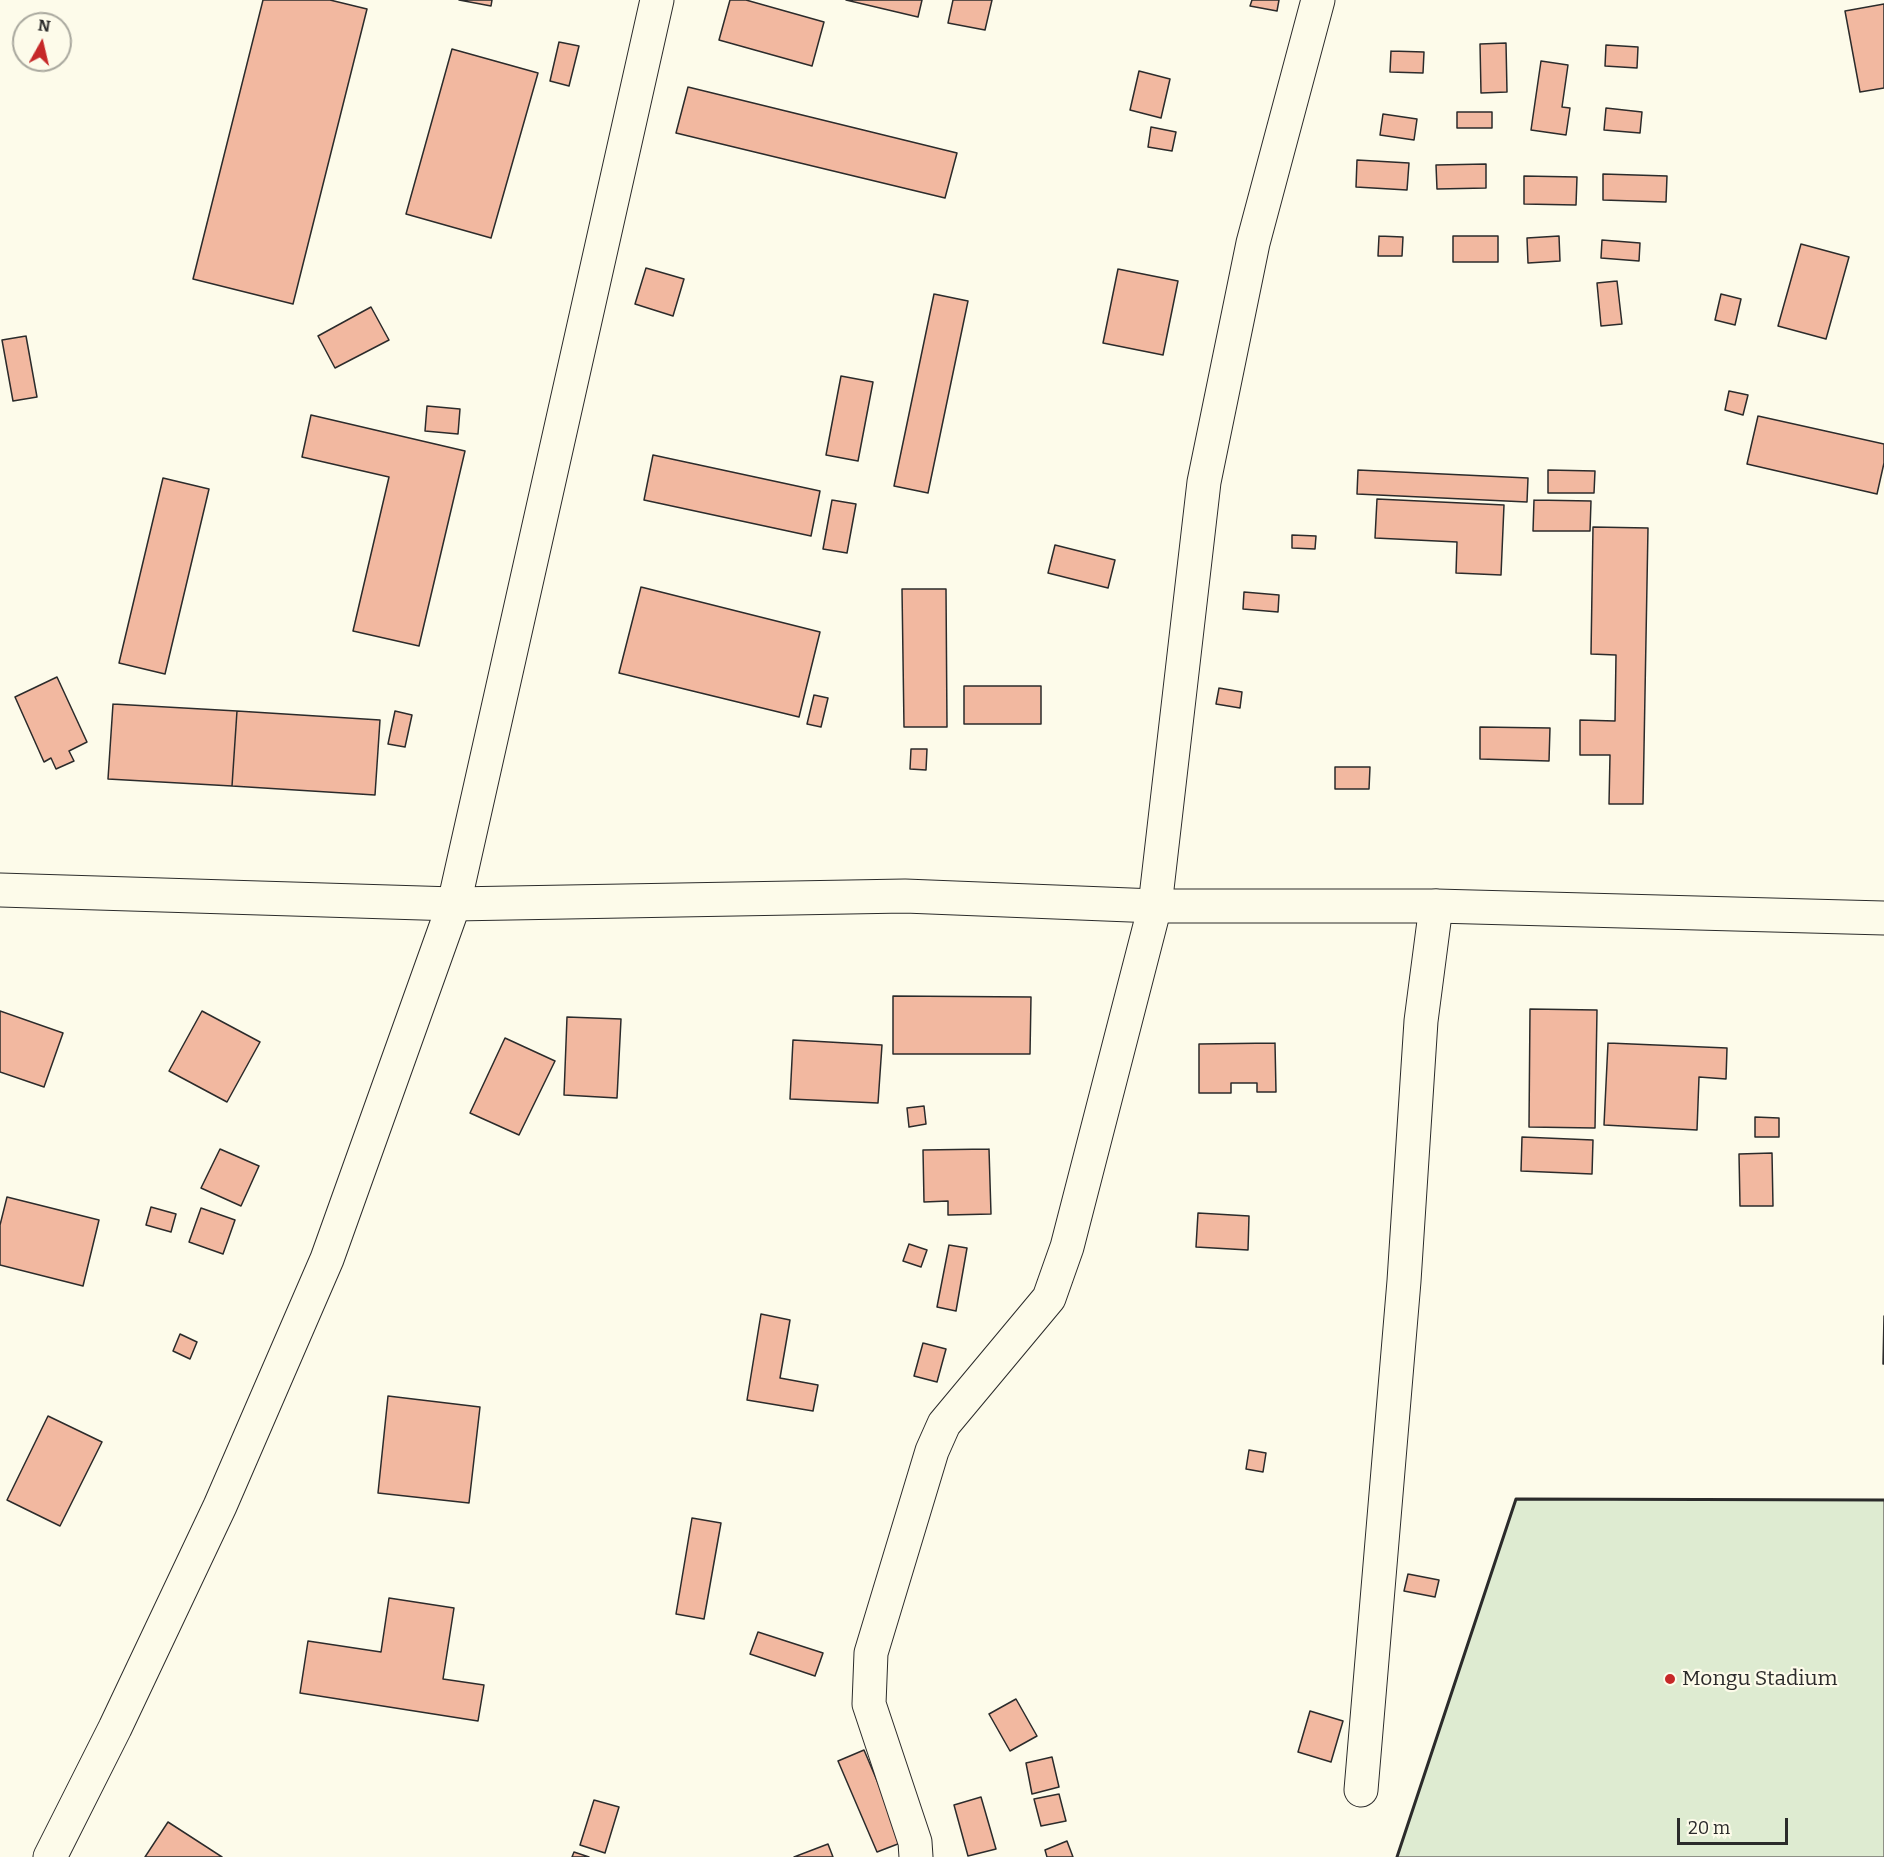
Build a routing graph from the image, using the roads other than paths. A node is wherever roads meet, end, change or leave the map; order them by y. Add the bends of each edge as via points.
1 (657, 0) edge
2 (1318, 0) edge
3 (0, 890) edge
4 (454, 904) junction
5 (1155, 906) junction
6 (1436, 906) junction
7 (1884, 918) edge
8 (1361, 1790) dead end
9 (50, 1857) edge
10 (916, 1857) edge

1 - 4 street
2 - 5 street via 1253,243 1204,482
3 - 4 street
4 - 5 street via 905,896
4 - 9 street via 327,1259 220,1506
5 - 6 street
5 - 10 street via 1067,1247 1049,1298 944,1424 932,1451 872,1653 868,1704 915,1842
6 - 7 street
6 - 8 street via 1421,1021 1404,1281

